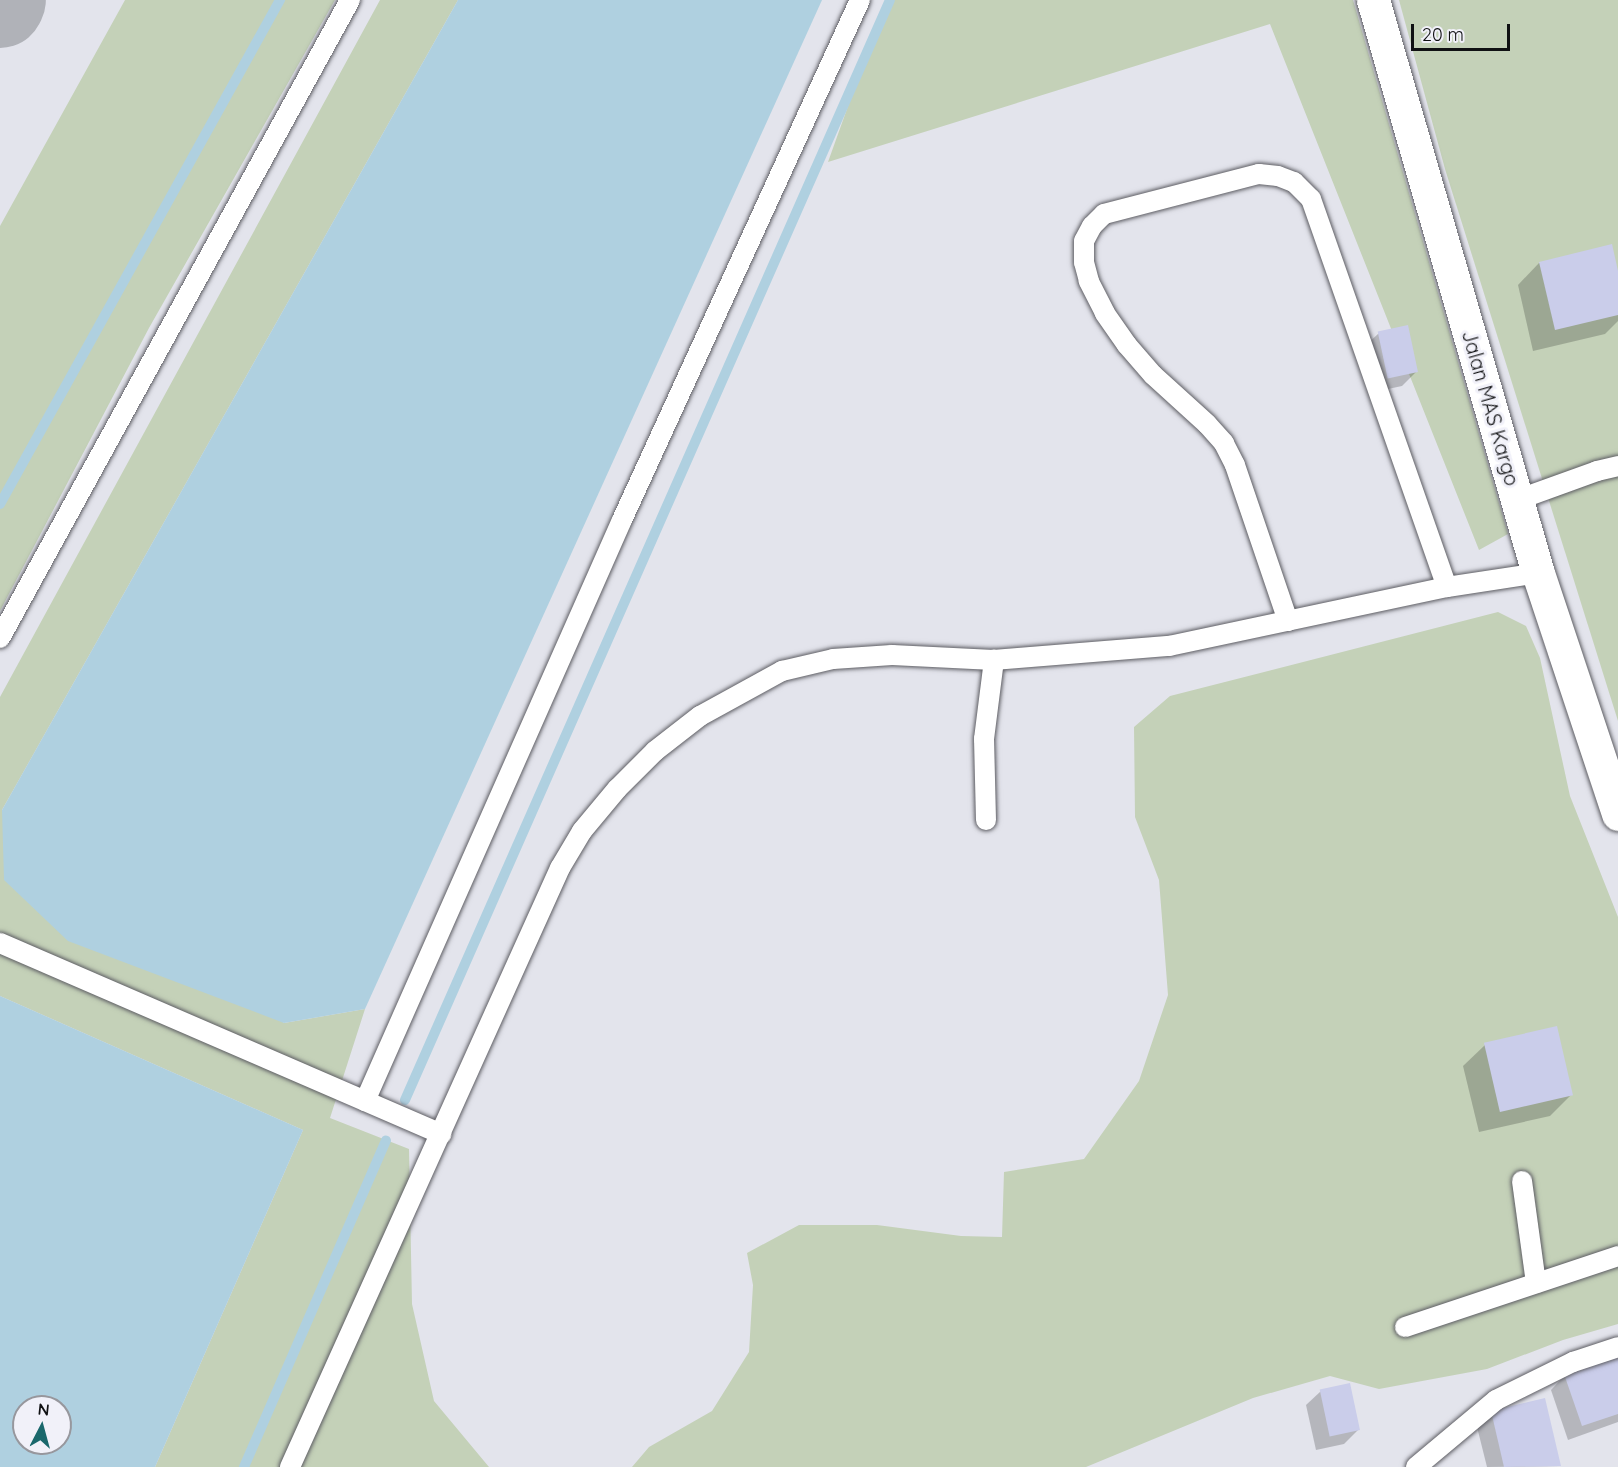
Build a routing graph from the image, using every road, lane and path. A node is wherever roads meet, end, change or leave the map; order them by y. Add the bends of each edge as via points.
1 (350, 0) edge
2 (860, 0) edge
3 (1373, 0) edge
4 (1618, 466) edge
5 (1517, 500) junction
6 (1538, 573) junction
7 (1447, 587) junction
8 (1288, 621) junction
9 (0, 638) edge
10 (994, 660) junction
11 (1618, 814) edge
12 (986, 820) dead end
13 (0, 943) edge
14 (365, 1101) junction
15 (441, 1134) junction
16 (1522, 1181) dead end
17 (1618, 1256) edge
18 (1536, 1283) junction
19 (1405, 1326) dead end
20 (1618, 1347) edge
21 (290, 1467) edge
22 (1416, 1467) edge

1 - 9 lane
2 - 14 lane via 622,520
3 - 5 street, Jalan MAS Kargo
4 - 5 lane
5 - 6 street, Jalan MAS Kargo
6 - 7 lane
6 - 11 street, Jalan MAS Kargo
7 - 8 lane
7 - 8 lane via 1311,199 1294,182 1259,174 1104,214 1092,225 1084,241 1089,280 1127,345 1224,443
8 - 10 lane via 1169,646
10 - 12 lane via 984,740
10 - 15 lane via 892,655 833,658 782,671 700,716 655,751 582,831 561,868
13 - 14 lane
14 - 15 lane
15 - 21 lane
16 - 18 lane
17 - 18 lane
18 - 19 lane
20 - 22 lane via 1573,1362 1496,1400

